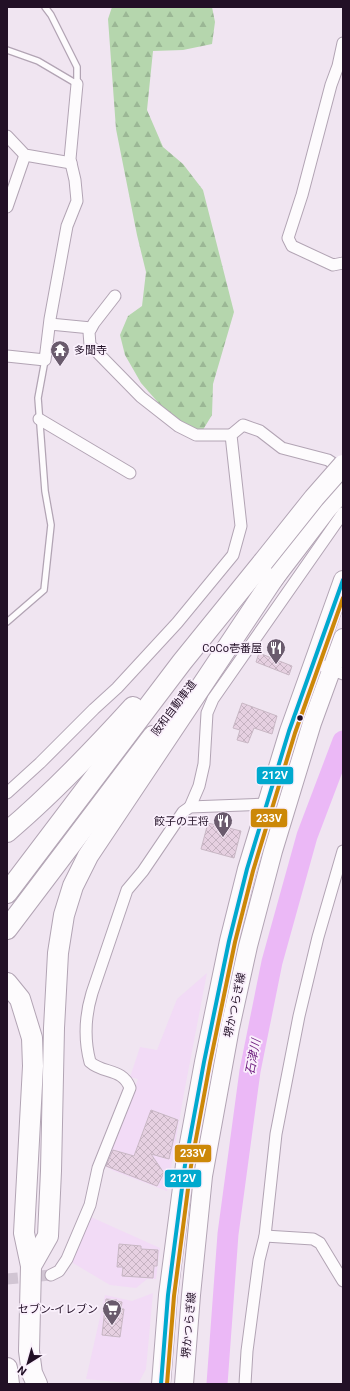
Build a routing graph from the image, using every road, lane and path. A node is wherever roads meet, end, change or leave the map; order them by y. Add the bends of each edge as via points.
1 (45, 7) edge
2 (343, 42) edge
3 (7, 50) edge
4 (77, 84) junction
5 (7, 136) edge
6 (25, 155) junction
7 (72, 163) junction
8 (7, 207) edge
9 (343, 263) edge
10 (115, 296) dead end
11 (50, 324) junction
12 (91, 328) junction
13 (7, 356) edge
14 (45, 360) junction
15 (39, 419) junction
16 (231, 435) junction
17 (343, 465) edge
18 (343, 470) edge
19 (130, 473) dead end
20 (343, 490) edge
21 (343, 513) edge
22 (271, 566) junction
23 (343, 580) edge
24 (7, 622) edge
25 (343, 638) edge
26 (182, 662) junction
27 (313, 662) junction
28 (337, 672) edge
29 (7, 793) edge
30 (267, 804) junction
31 (190, 807) junction
32 (7, 832) edge
33 (343, 851) edge
34 (7, 893) edge
35 (7, 929) edge
36 (7, 983) edge
37 (264, 1236) junction
38 (31, 1266) junction
39 (51, 1275) tunnel mouth
40 (343, 1281) edge
41 (7, 1368) edge
42 (9, 1384) edge
43 (37, 1384) edge
44 (161, 1384) edge
45 (184, 1384) edge
46 (245, 1384) edge

1 - 4 lane via 76,67
2 - 9 street via 288,238 292,246 333,265
3 - 4 lane via 38,61
4 - 7 street via 70,159
5 - 6 street
6 - 7 street
6 - 8 street
7 - 11 street via 77,201 67,226
10 - 12 street
11 - 12 street
11 - 14 street
12 - 16 street via 90,345 141,397 178,426 196,435
13 - 14 street
14 - 15 lane via 38,398
15 - 19 street
15 - 24 lane via 45,491 51,524 44,590
16 - 18 street via 243,425 260,431 282,448 328,460
16 - 29 street via 241,526 233,555 177,623 117,688
17 - 22 highway, 阪和自動車道, bridge via 314,498
20 - 22 highway, 阪和自動車道
21 - 31 street via 213,699 207,713 204,764 199,786
22 - 26 highway, 阪和自動車道
22 - 35 highway, 阪和自動車道
22 - 38 highway via 88,856 73,886 64,915 58,953 48,1236
23 - 27 main road, 堺かつらぎ線
25 - 28 main road, 堺かつらぎ線
26 - 32 highway via 151,687 98,746
26 - 34 highway, 阪和自動車道
27 - 28 street
27 - 30 main road, 堺かつらぎ線
28 - 45 main road, 堺かつらぎ線 via 312,723 273,851 230,1028 203,1176
30 - 31 street
30 - 44 main road, 堺かつらぎ線 via 229,941 185,1165 168,1295
31 - 39 street via 183,812 127,890 87,1009 85,1026 90,1062 94,1066 122,1075 130,1088 98,1168 90,1205 67,1259 59,1271
33 - 37 street via 299,1016 276,1134
36 - 38 highway via 20,999 32,1038 34,1066 24,1233
37 - 40 street via 313,1239 320,1243
37 - 46 street via 247,1351
38 - 43 highway via 29,1351 32,1373
41 - 42 highway

